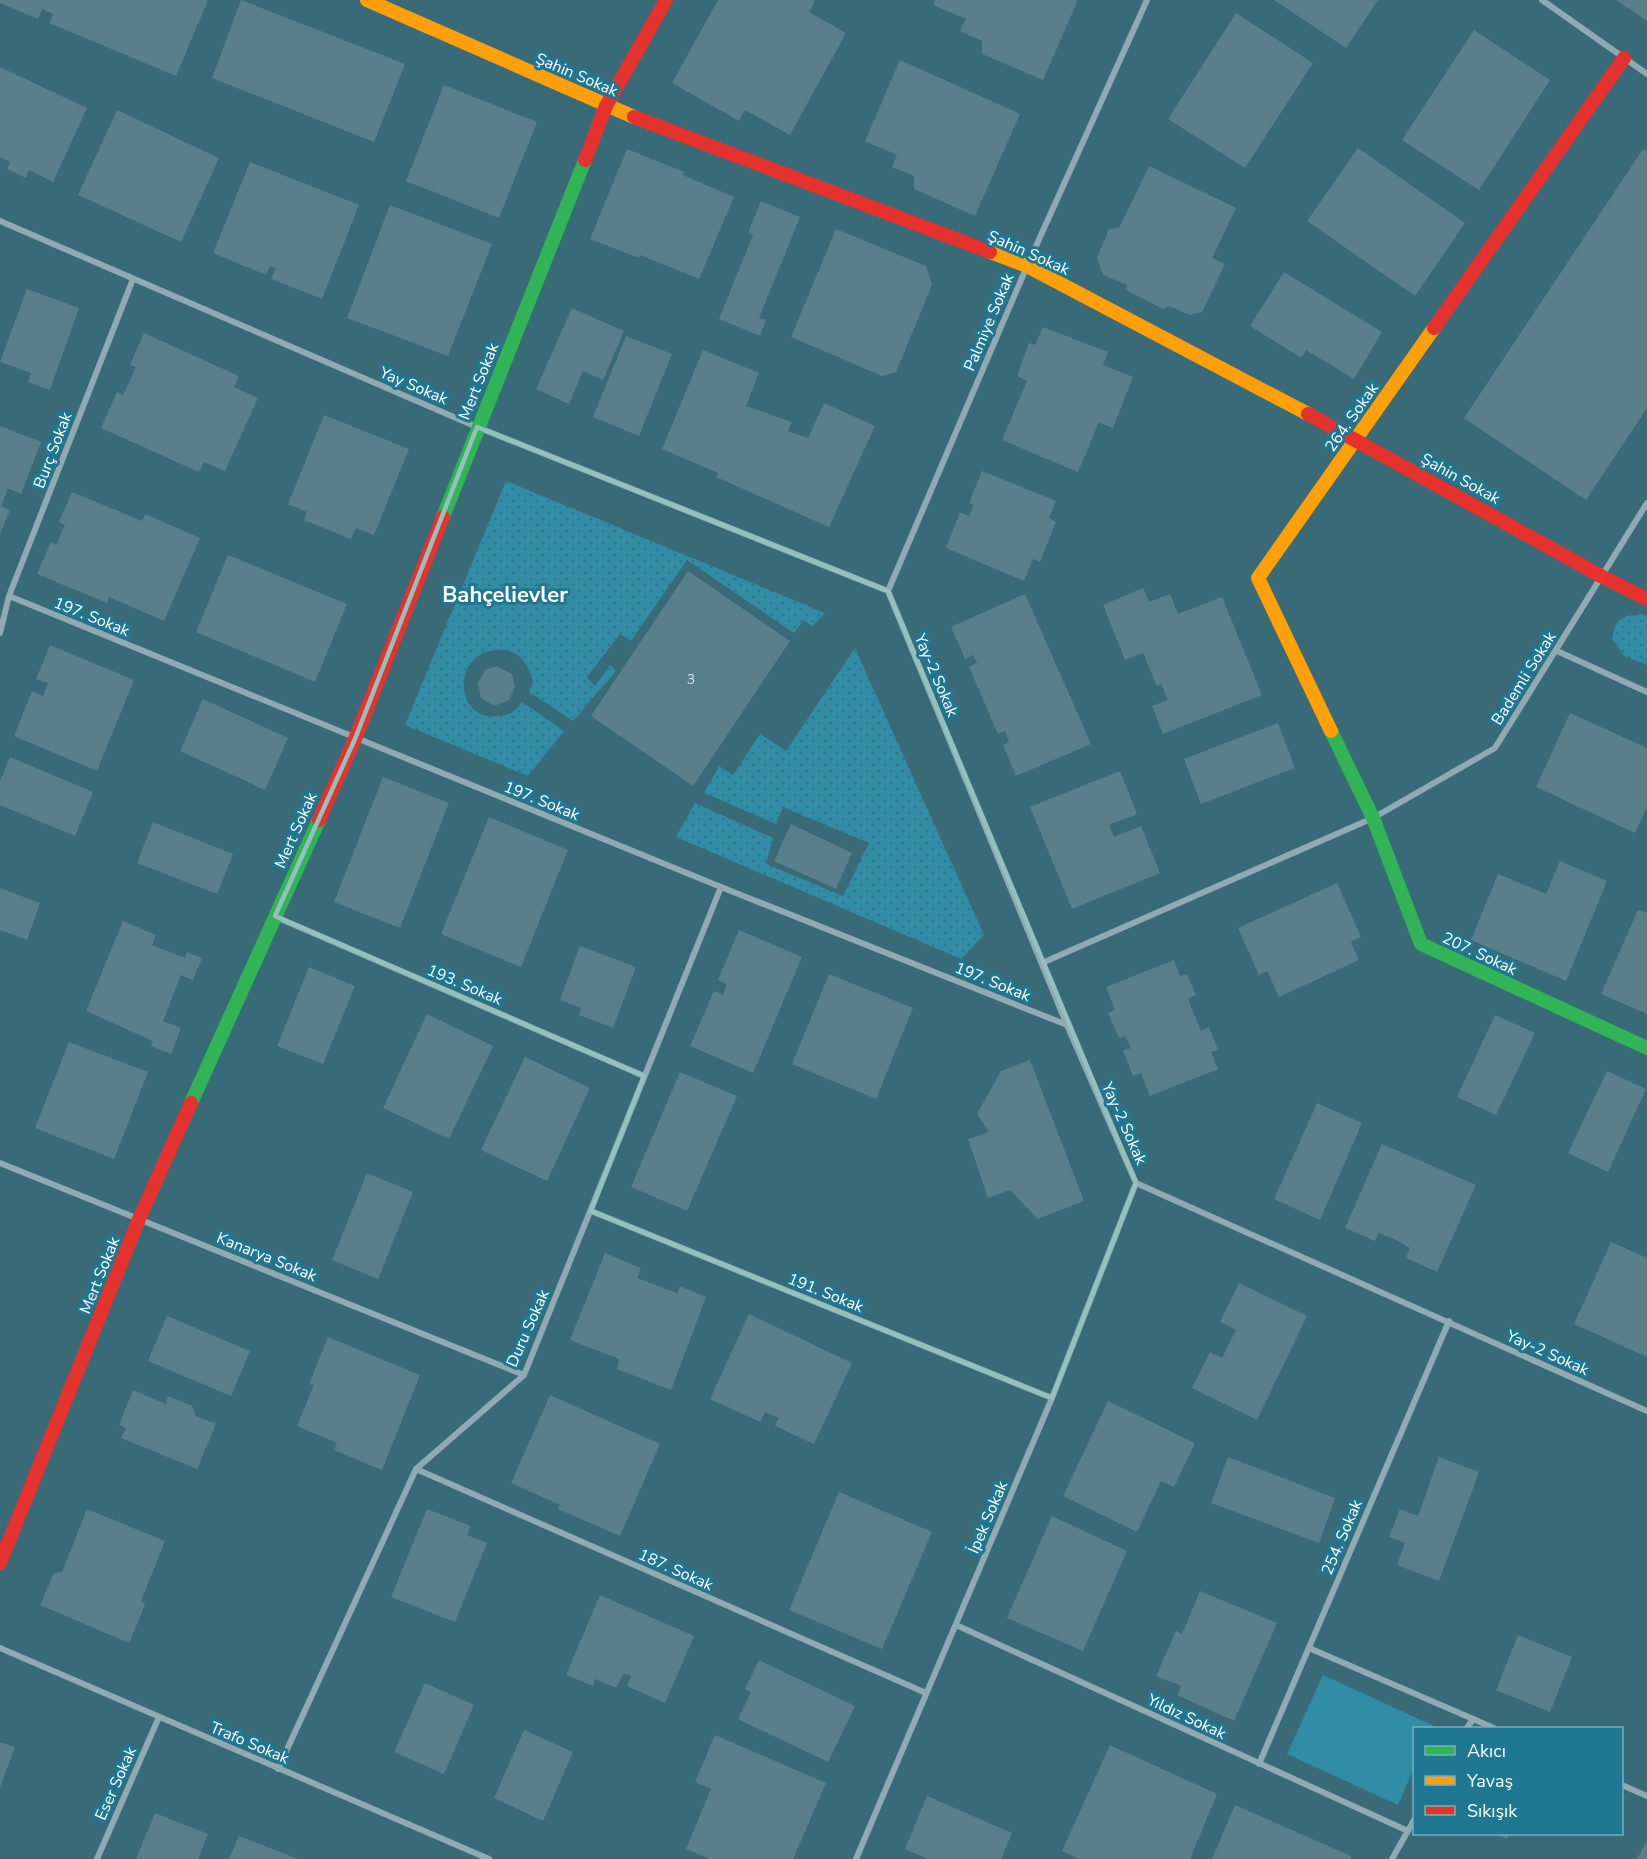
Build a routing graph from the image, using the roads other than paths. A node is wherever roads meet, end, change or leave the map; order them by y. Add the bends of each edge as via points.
1 (367, 0) edge
2 (666, 0) edge
3 (1147, 0) edge
4 (1542, 0) edge
5 (1624, 58) junction
6 (1647, 74) edge
7 (606, 105) junction
8 (0, 222) edge
9 (1027, 266) junction
10 (133, 279) junction
11 (477, 427) junction
12 (1356, 439) junction
13 (1647, 503) edge
14 (1601, 576) junction
15 (888, 591) junction
16 (9, 596) junction
17 (1647, 599) edge
18 (0, 633) edge
19 (1557, 651) junction
20 (1647, 692) edge
21 (355, 739) junction
22 (1373, 818) junction
23 (721, 887) junction
24 (275, 916) junction
25 (1042, 963) junction
26 (1067, 1025) junction
27 (1647, 1048) edge
28 (644, 1076) junction
29 (0, 1163) edge
30 (1136, 1182) junction
31 (591, 1211) junction
32 (139, 1219) junction
33 (1449, 1321) junction
34 (524, 1375) junction
35 (1052, 1398) junction
36 (1647, 1411) edge
37 (416, 1469) junction
38 (0, 1563) edge
39 (956, 1625) junction
40 (0, 1648) edge
41 (1309, 1648) junction
42 (926, 1693) junction
43 (159, 1717) junction
44 (1473, 1719) junction
45 (1468, 1727) edge
46 (1492, 1727) edge
47 (1259, 1764) junction
48 (278, 1768) junction
49 (1623, 1785) edge
50 (1647, 1796) edge
51 (1413, 1822) edge
52 (1408, 1831) junction
53 (470, 1851) junction
54 (97, 1859) edge
55 (467, 1859) edge
56 (489, 1859) edge
57 (856, 1859) edge
58 (1392, 1859) edge

1 - 7 street, Şahin Sokak
2 - 7 street, Mert Sokak
3 - 9 street, Palmiye Sokak
4 - 5 street
5 - 6 street
5 - 12 street, 264. Sokak
7 - 9 street, Şahin Sokak
7 - 11 street, Mert Sokak
8 - 10 street, Yay Sokak
9 - 12 street, Şahin Sokak
9 - 15 street, Palmiye Sokak
10 - 11 street, Yay Sokak
10 - 16 street, Burç Sokak
11 - 15 street, Yay Sokak
11 - 21 street, Mert Sokak
12 - 14 street, Şahin Sokak
12 - 22 street, 264. Sokak via 1258,578
13 - 14 street, Bademli Sokak
14 - 17 street, Şahin Sokak
14 - 19 street, Bademli Sokak
15 - 25 street, Yay-2 Sokak
16 - 18 street, Burç Sokak
16 - 21 street, 197. Sokak
19 - 20 street
19 - 22 street, Bademli Sokak via 1495,748
21 - 23 street, 197. Sokak
21 - 24 street, Mert Sokak
22 - 25 street, Bademli Sokak
22 - 27 street, 207. Sokak via 1421,944
23 - 26 street, 197. Sokak
23 - 28 street, Duru Sokak
24 - 28 street, 193. Sokak
24 - 32 street, Mert Sokak
25 - 26 street, Yay-2 Sokak
26 - 30 street, Yay-2 Sokak
28 - 31 street, Duru Sokak
29 - 32 street, Kanarya Sokak
30 - 33 street, Yay-2 Sokak
30 - 35 street, İpek Sokak
31 - 34 street, Duru Sokak
31 - 35 street, 191. Sokak
32 - 34 street, Kanarya Sokak
32 - 38 street, Mert Sokak
33 - 36 street, Yay-2 Sokak
33 - 41 street, 254. Sokak
34 - 37 street, Duru Sokak
35 - 39 street, İpek Sokak
37 - 42 street, 187. Sokak
37 - 48 street, Duru Sokak
39 - 42 street, İpek Sokak
39 - 47 street, Yıldız Sokak
40 - 43 street, Trafo Sokak
41 - 44 street
41 - 47 street, 254. Sokak
42 - 57 street, İpek Sokak
43 - 48 street, Trafo Sokak
43 - 54 street, Eser Sokak
44 - 45 street
44 - 46 street
47 - 52 street, Yıldız Sokak
48 - 53 street, Trafo Sokak
49 - 50 street
51 - 52 street
52 - 58 street
53 - 55 street
53 - 56 street, Trafo Sokak

